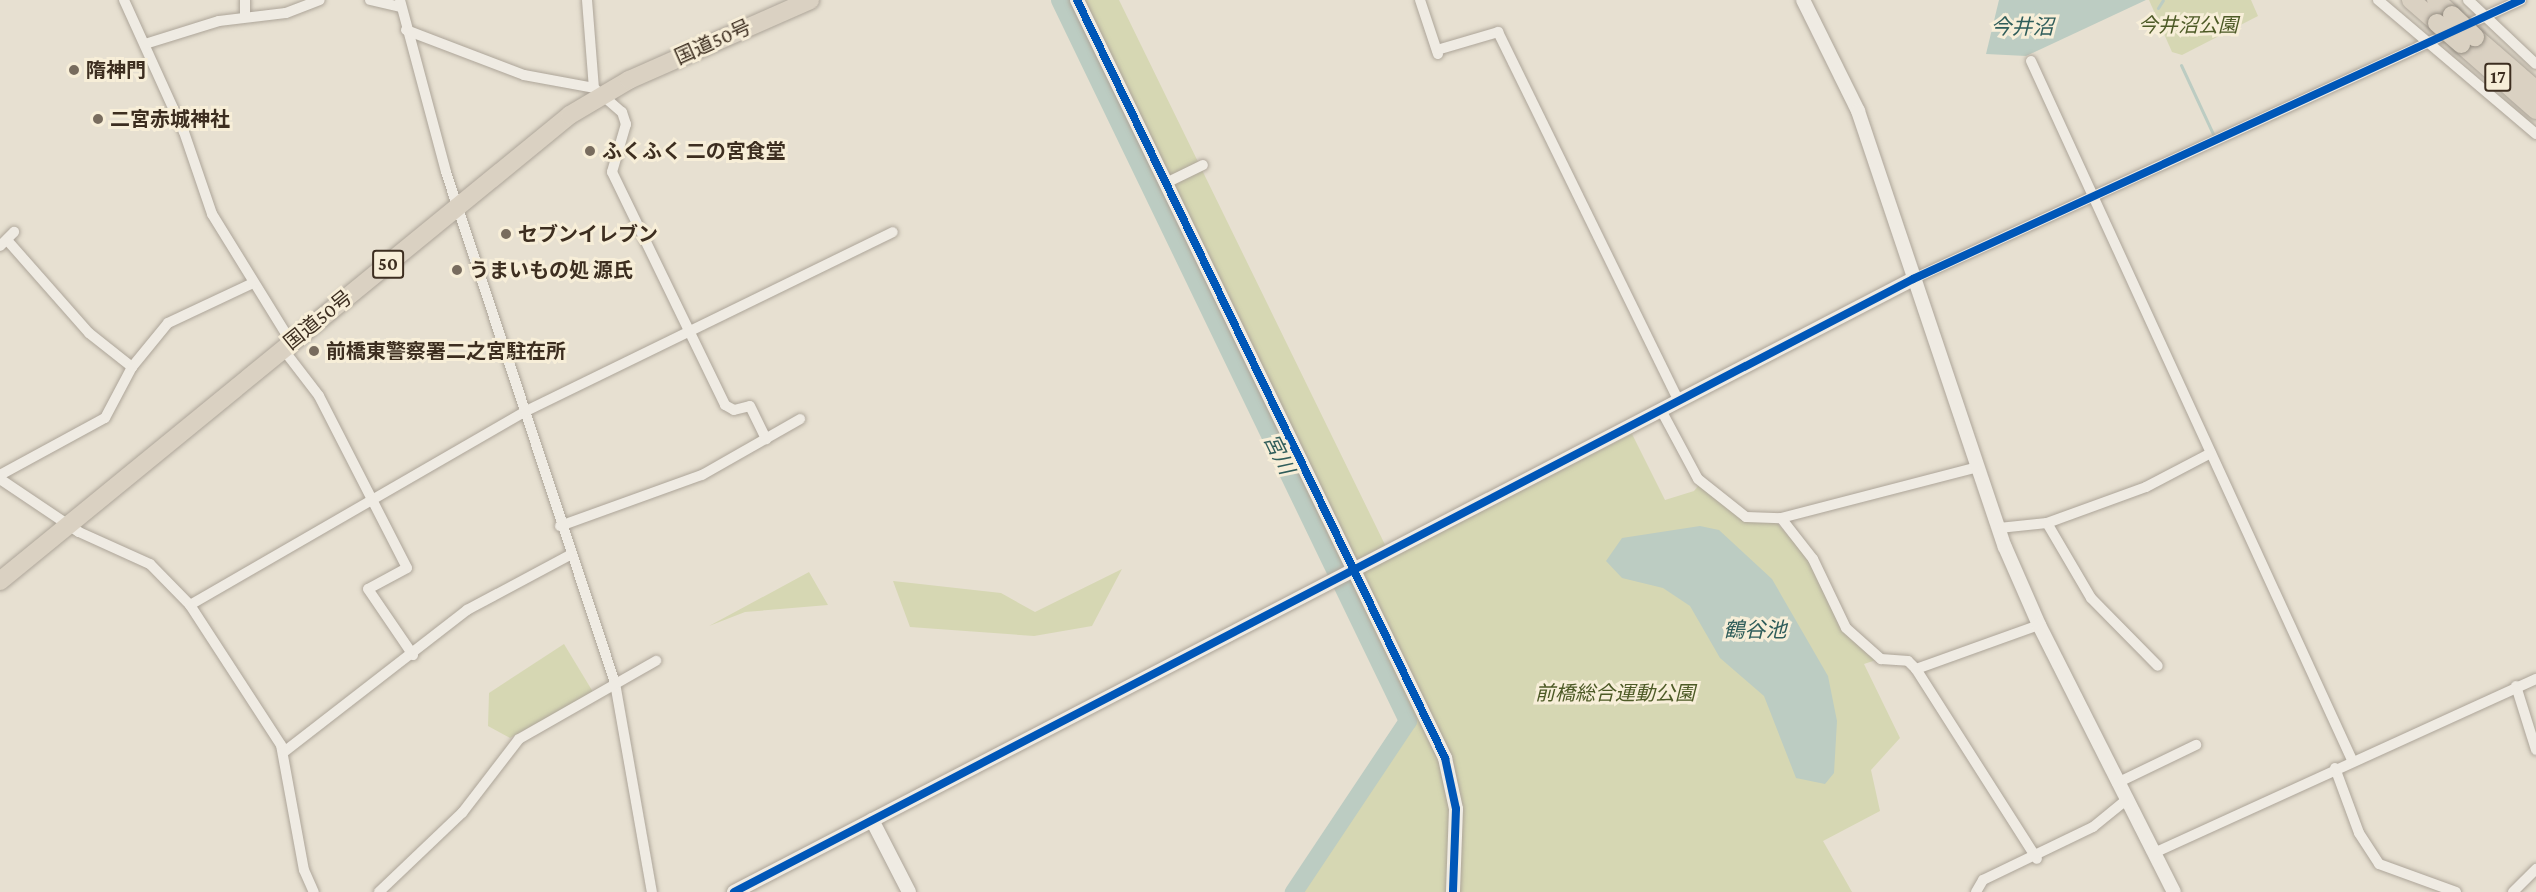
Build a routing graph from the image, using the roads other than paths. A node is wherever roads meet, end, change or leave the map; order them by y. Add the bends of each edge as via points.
1 (124, 0) edge
2 (245, 0) edge
3 (321, 0) edge
4 (370, 0) edge
5 (587, 0) edge
6 (810, 0) edge
7 (1077, 0) edge
8 (1086, 0) edge
9 (1420, 0) edge
10 (1803, 0) edge
11 (2378, 0) edge
12 (2411, 0) edge
13 (2436, 0) edge
14 (2468, 0) edge
15 (2521, 0) edge
16 (400, 4) edge
17 (2486, 16) junction
18 (245, 17) junction
19 (2444, 19) junction
20 (406, 30) junction
21 (2468, 40) junction
22 (2428, 43) junction
23 (145, 44) junction
24 (2031, 61) dead end
25 (2536, 64) edge
26 (2536, 90) edge
27 (598, 91) junction
28 (2536, 111) edge
29 (2536, 134) edge
30 (1203, 165) dead end
31 (1170, 181) junction
32 (2094, 195) junction
33 (460, 206) junction
34 (893, 232) dead end
35 (7, 239) edge
36 (1913, 279) junction
37 (251, 284) junction
38 (690, 331) junction
39 (287, 345) junction
40 (132, 367) junction
41 (1679, 401) junction
42 (1661, 410) junction
43 (526, 411) junction
44 (800, 419) dead end
45 (766, 440) junction
46 (2211, 453) junction
47 (1978, 467) junction
48 (0, 477) edge
49 (374, 496) junction
50 (1781, 518) junction
51 (2047, 523) junction
52 (70, 526) junction
53 (560, 526) junction
54 (1999, 528) junction
55 (570, 555) junction
56 (1354, 570) junction
57 (0, 581) edge
58 (190, 605) junction
59 (2039, 625) junction
60 (413, 655) junction
61 (656, 661) dead end
62 (2158, 666) dead end
63 (1916, 669) junction
64 (2536, 679) edge
65 (615, 683) junction
66 (2516, 686) junction
67 (2196, 746) dead end
68 (2536, 750) edge
69 (284, 752) junction
70 (2352, 760) junction
71 (2335, 768) junction
72 (2117, 783) junction
73 (2126, 800) junction
74 (872, 820) junction
75 (2154, 853) junction
76 (2037, 859) junction
77 (2536, 869) edge
78 (314, 892) edge
79 (379, 892) edge
80 (652, 892) edge
81 (734, 892) edge
82 (909, 892) edge
83 (1453, 892) edge
84 (1462, 892) edge
85 (1976, 892) edge
86 (2174, 892) edge
87 (2456, 892) edge
88 (2513, 892) edge

1 - 23 street
2 - 18 street
3 - 18 street via 286,13
4 - 16 street
5 - 27 street
6 - 27 highway, 国道50号 / 50
7 - 31 street
8 - 31 street
9 - 41 street via 1438,52 1498,32
10 - 36 street via 1858,111
11 - 22 street
12 - 19 highway, 17
13 - 19 highway, 17
14 - 17 street
15 - 17 street
16 - 20 street
17 - 22 street
17 - 25 street
18 - 23 street
19 - 21 highway, 17, bridge
20 - 27 street via 524,75
20 - 33 street
21 - 26 highway, 17
21 - 28 highway, 17
22 - 29 street
22 - 32 street
23 - 37 street via 212,214
24 - 32 street
27 - 33 highway, 国道50号 / 50
27 - 38 street via 626,118 612,172
30 - 31 street
31 - 56 street
32 - 36 street
32 - 46 street
33 - 39 highway, 国道50号 / 50
33 - 43 street
34 - 38 street
35 - 40 street via 89,333
36 - 41 street
36 - 47 street
37 - 39 street
37 - 40 street via 177,317
38 - 43 street
38 - 45 street via 727,409 750,406
39 - 49 street
39 - 52 highway, 国道50号 / 50
40 - 48 street via 105,418
41 - 42 street
42 - 50 street via 1698,479 1746,517
42 - 56 street
43 - 49 street
43 - 53 street
44 - 45 street
45 - 53 street via 702,475
46 - 51 street via 2146,487
46 - 70 street
47 - 50 street
47 - 54 street
48 - 52 street
49 - 58 street
49 - 60 street via 407,568 368,589
50 - 63 street via 1813,559 1846,628 1881,659 1908,661
51 - 54 street
51 - 62 street via 2091,598
52 - 57 highway, 国道50号 / 50
52 - 58 street via 150,564
53 - 55 street
54 - 59 street
55 - 60 street via 467,610
55 - 65 street
56 - 74 street
56 - 83 street via 1449,771 1456,809
56 - 84 street via 1459,776
58 - 69 street
59 - 63 street
59 - 72 street
60 - 69 street
61 - 65 street
63 - 76 street
64 - 66 street
65 - 79 street via 519,740 462,813
65 - 80 street
66 - 68 street
66 - 70 street
67 - 72 street
69 - 78 street via 304,870
70 - 71 street
71 - 75 street
71 - 87 street via 2358,833 2379,864 2388,872
72 - 73 street
73 - 75 street
73 - 76 street via 2093,827
74 - 81 street
74 - 82 street
75 - 86 street
76 - 85 street via 1983,880
77 - 88 street

